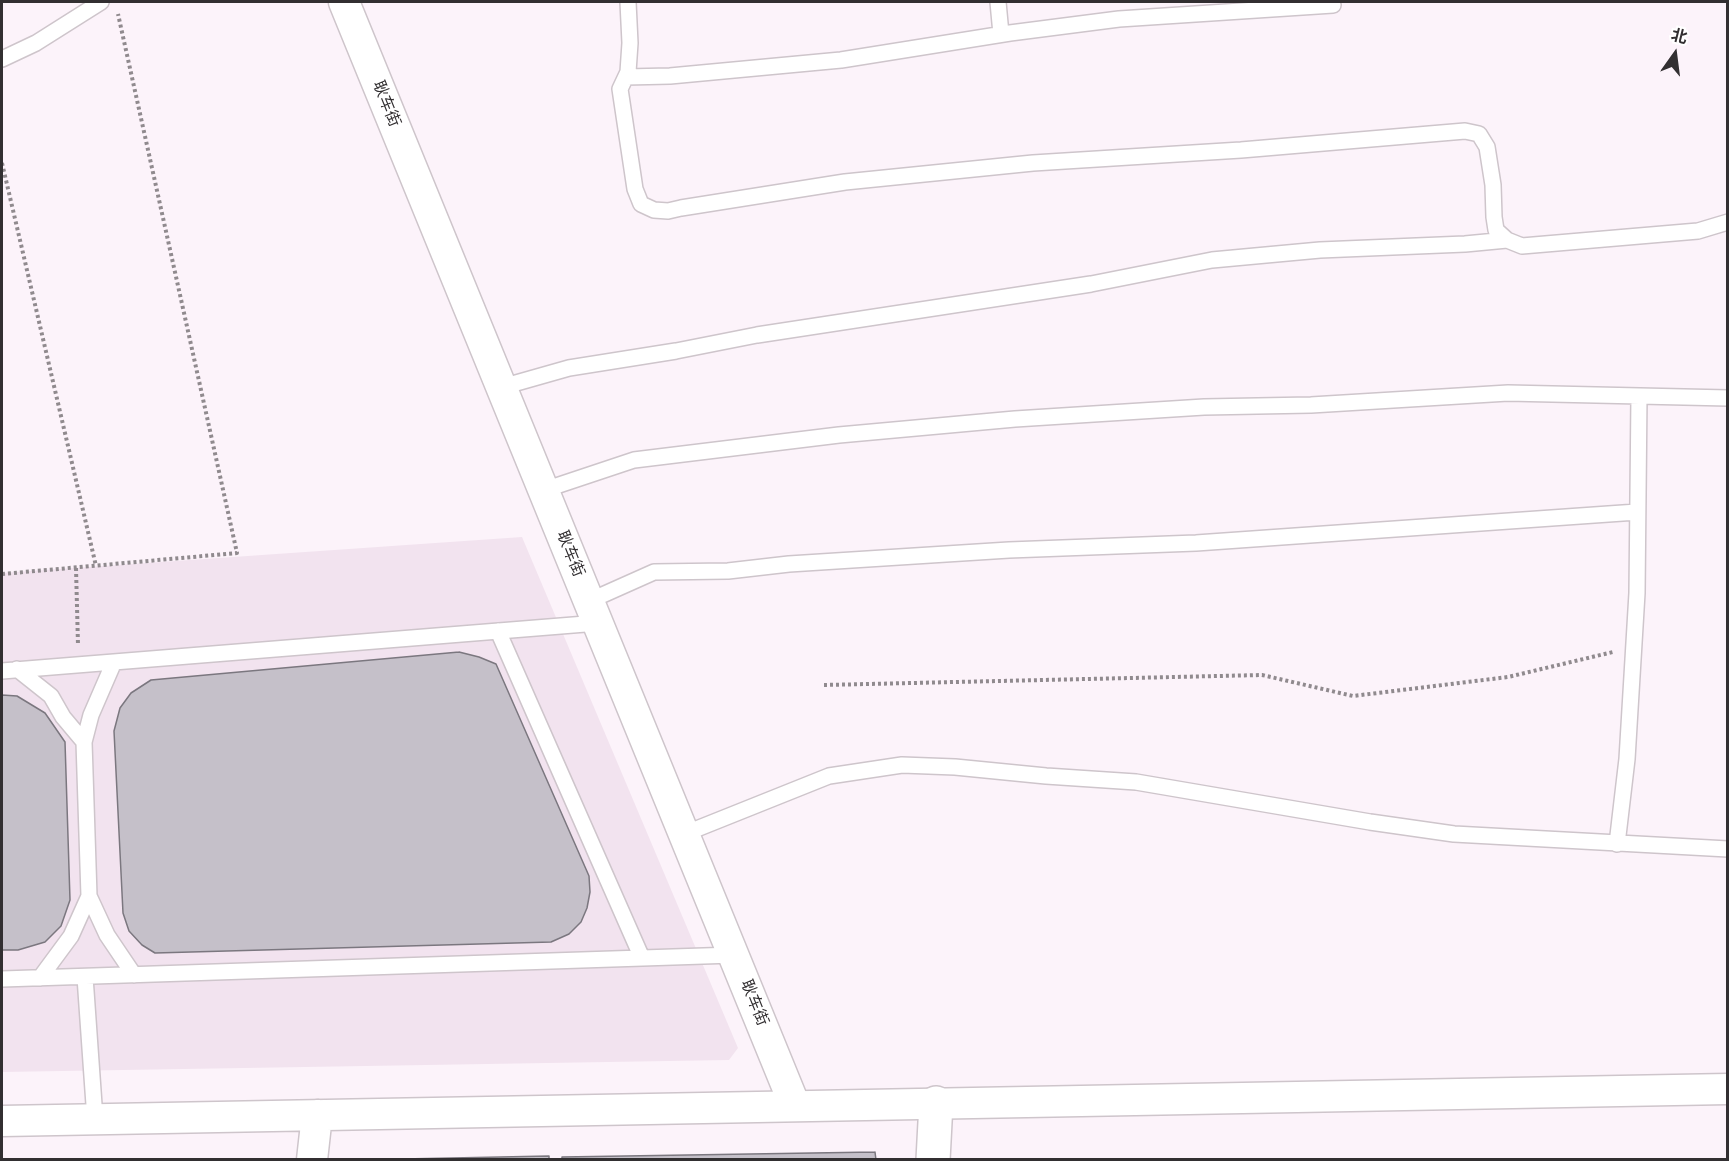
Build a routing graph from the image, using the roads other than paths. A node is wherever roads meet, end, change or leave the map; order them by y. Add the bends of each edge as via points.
1 (101, 2) edge
2 (344, 2) edge
3 (628, 2) edge
4 (998, 2) edge
5 (1333, 5) dead end
6 (1001, 34) junction
7 (2, 59) edge
8 (626, 77) junction
9 (1728, 222) edge
10 (1507, 240) junction
11 (502, 387) junction
12 (1639, 396) junction
13 (1728, 398) edge
14 (544, 490) junction
15 (1637, 512) junction
16 (594, 612) junction
17 (498, 631) junction
18 (114, 662) junction
19 (17, 669) junction
20 (2, 670) edge
21 (84, 742) junction
22 (684, 834) junction
23 (1617, 844) junction
24 (1728, 849) edge
25 (89, 896) junction
26 (734, 955) junction
27 (642, 958) junction
28 (134, 975) junction
29 (85, 977) junction
30 (40, 978) junction
31 (2, 979) edge
32 (1728, 1089) edge
33 (936, 1103) junction
34 (795, 1106) junction
35 (317, 1115) junction
36 (95, 1119) junction
37 (2, 1120) edge
38 (312, 1160) edge
39 (933, 1160) edge

1 - 7 lane via 36,43
2 - 11 street, 耿车街
3 - 8 lane via 630,43
4 - 6 lane
5 - 6 lane via 1119,20
6 - 8 lane via 842,60
8 - 10 lane via 620,89 636,189 641,204 654,210 668,211 845,182 1465,131 1479,134 1487,147 1496,230
9 - 10 lane via 1698,231 1536,246
10 - 11 lane via 1212,260 1091,284 569,368
11 - 14 street, 耿车街
12 - 13 lane
12 - 14 lane via 1508,393 1015,419 634,460
12 - 15 lane
14 - 16 street, 耿车街
15 - 16 lane via 1196,543 1009,550 728,571 654,572
15 - 23 lane via 1634,647
16 - 17 lane
16 - 22 street, 耿车街
17 - 18 lane
17 - 27 lane
18 - 19 lane
18 - 21 lane
19 - 20 lane
19 - 21 lane via 51,696
21 - 25 lane
22 - 23 lane via 830,776 902,765 1136,782 1454,834
22 - 26 street, 耿车街
23 - 24 lane
25 - 28 lane via 107,935
25 - 30 lane via 71,936
26 - 27 lane
26 - 34 street, 耿车街
27 - 28 lane
28 - 29 lane
29 - 30 lane
29 - 36 lane
30 - 31 lane
32 - 33 street
33 - 34 street
33 - 39 street
34 - 35 street
35 - 36 street
35 - 38 street
36 - 37 street

